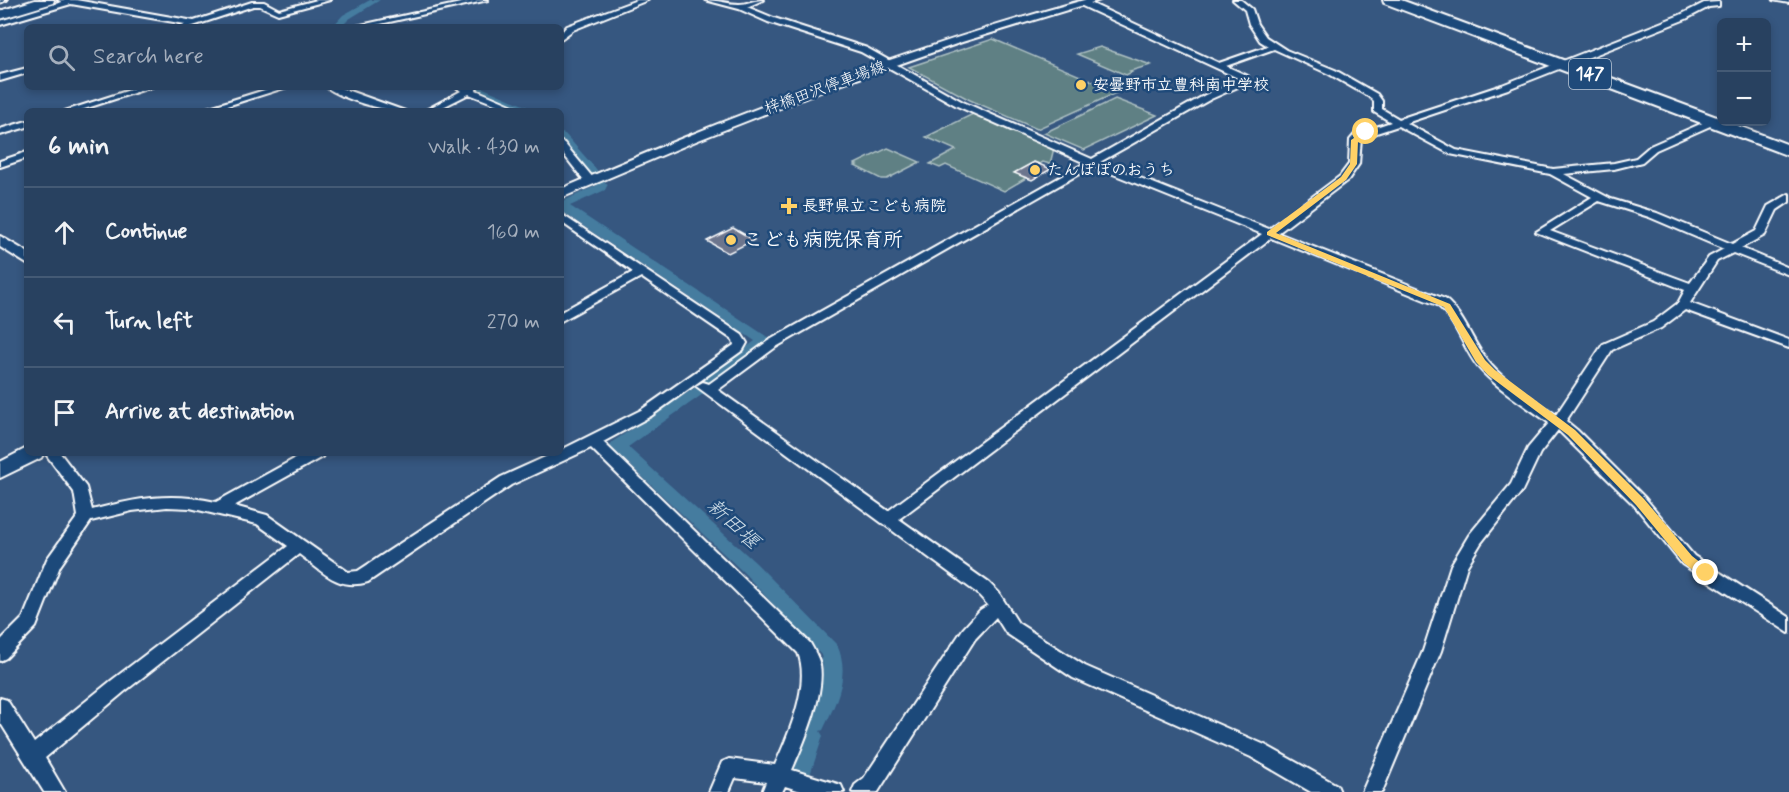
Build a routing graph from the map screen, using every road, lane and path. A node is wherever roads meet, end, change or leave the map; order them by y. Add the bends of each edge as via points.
1 (33, 0) edge
2 (48, 0) edge
3 (69, 0) edge
4 (326, 0) edge
5 (484, 0) edge
6 (644, 0) edge
7 (709, 0) edge
8 (759, 0) edge
9 (1095, 0) edge
10 (1237, 0) edge
11 (1389, 0) edge
12 (1777, 0) edge
13 (1789, 1) edge
14 (1083, 3) junction
15 (1716, 4) dead end
16 (741, 7) junction
17 (0, 10) edge
18 (0, 15) edge
19 (0, 23) edge
20 (195, 24) joint
21 (370, 24) edge
22 (564, 34) edge
23 (1273, 46) junction
24 (888, 64) junction
25 (1564, 64) junction
26 (1218, 66) junction
27 (24, 71) edge
28 (0, 78) edge
29 (127, 90) edge
30 (273, 90) edge
31 (338, 90) edge
32 (465, 90) edge
33 (473, 90) edge
34 (77, 108) edge
35 (211, 108) edge
36 (390, 108) edge
37 (433, 108) edge
38 (514, 108) edge
39 (1714, 121) junction
40 (1396, 123) junction
41 (24, 125) edge
42 (0, 132) edge
43 (564, 149) edge
44 (1789, 151) edge
45 (24, 156) edge
46 (1092, 162) junction
47 (0, 164) edge
48 (1553, 172) junction
49 (590, 181) junction
50 (564, 193) edge
51 (1599, 197) junction
52 (1789, 197) edge
53 (564, 218) edge
54 (1270, 233) junction
55 (0, 240) edge
56 (1733, 249) junction
57 (24, 258) edge
58 (641, 272) junction
59 (1789, 272) edge
60 (1692, 288) junction
61 (1683, 305) junction
62 (564, 315) edge
63 (1789, 344) edge
64 (694, 379) junction
65 (710, 390) junction
66 (1558, 421) junction
67 (593, 441) junction
68 (564, 454) edge
69 (28, 456) edge
70 (54, 456) edge
71 (312, 456) edge
72 (560, 456) edge
73 (0, 471) edge
74 (218, 508) junction
75 (86, 517) junction
76 (888, 519) junction
77 (299, 546) junction
78 (997, 608) junction
79 (1789, 626) edge
80 (0, 653) edge
81 (0, 706) edge
82 (33, 756) junction
83 (776, 784) edge
84 (55, 792) edge
85 (719, 792) edge
86 (834, 792) edge
87 (862, 792) edge
88 (1330, 792) edge
89 (1372, 792) edge

1 - 17 highway
2 - 18 highway
3 - 19 street
3 - 20 street
4 - 20 street via 278,12 252,4
5 - 21 street
6 - 22 street via 570,28
7 - 16 street
8 - 16 street
9 - 14 main road, 梓橋田沢停車場線
10 - 23 street via 1248,9 1263,39
11 - 25 highway, 147
12 - 13 street
14 - 24 main road, 梓橋田沢停車場線
14 - 26 street
15 - 25 street
16 - 24 street via 864,50
23 - 26 street
23 - 40 street via 1374,96 1377,110
24 - 46 street via 960,104
24 - 49 main road, 梓橋田沢停車場線
25 - 39 highway, 147
25 - 40 street
26 - 46 street via 1245,78 1244,81
27 - 28 street
29 - 34 street
30 - 35 street
31 - 36 street
32 - 37 street
33 - 38 street
39 - 44 highway, 147
39 - 48 street via 1653,148 1639,160
40 - 48 street via 1453,152
40 - 54 street via 1358,135 1354,164 1344,178
41 - 42 street
43 - 49 street
45 - 47 street
46 - 54 street
46 - 65 street via 772,344
48 - 51 street
49 - 50 main road, 梓橋田沢停車場線
51 - 56 street
51 - 60 street via 1541,232
52 - 56 street via 1772,208 1761,233
53 - 58 street
54 - 66 street via 1447,306 1491,373
54 - 76 street
55 - 57 main road
56 - 59 street
56 - 60 street via 1713,259
58 - 62 street
58 - 64 street via 741,343
60 - 61 street
61 - 63 street
61 - 66 street via 1657,325 1607,347
64 - 65 street
64 - 67 street via 646,413
65 - 76 street
66 - 79 street via 1640,502 1688,560
66 - 89 street via 1542,438 1517,487 1475,539 1459,566 1432,651
67 - 68 street
67 - 83 street via 804,648 811,664 809,689
69 - 73 main road
70 - 75 street via 81,491
71 - 74 street
72 - 77 street via 506,481 362,577 344,578
74 - 75 street via 167,501
74 - 77 street via 262,519
75 - 80 street via 53,564 30,622
76 - 78 street via 983,588 993,597
77 - 82 street
78 - 87 street via 969,634 871,785
78 - 88 street via 1012,628 1079,672 1258,750
81 - 82 street
82 - 84 street
83 - 85 street via 729,768
83 - 86 street

